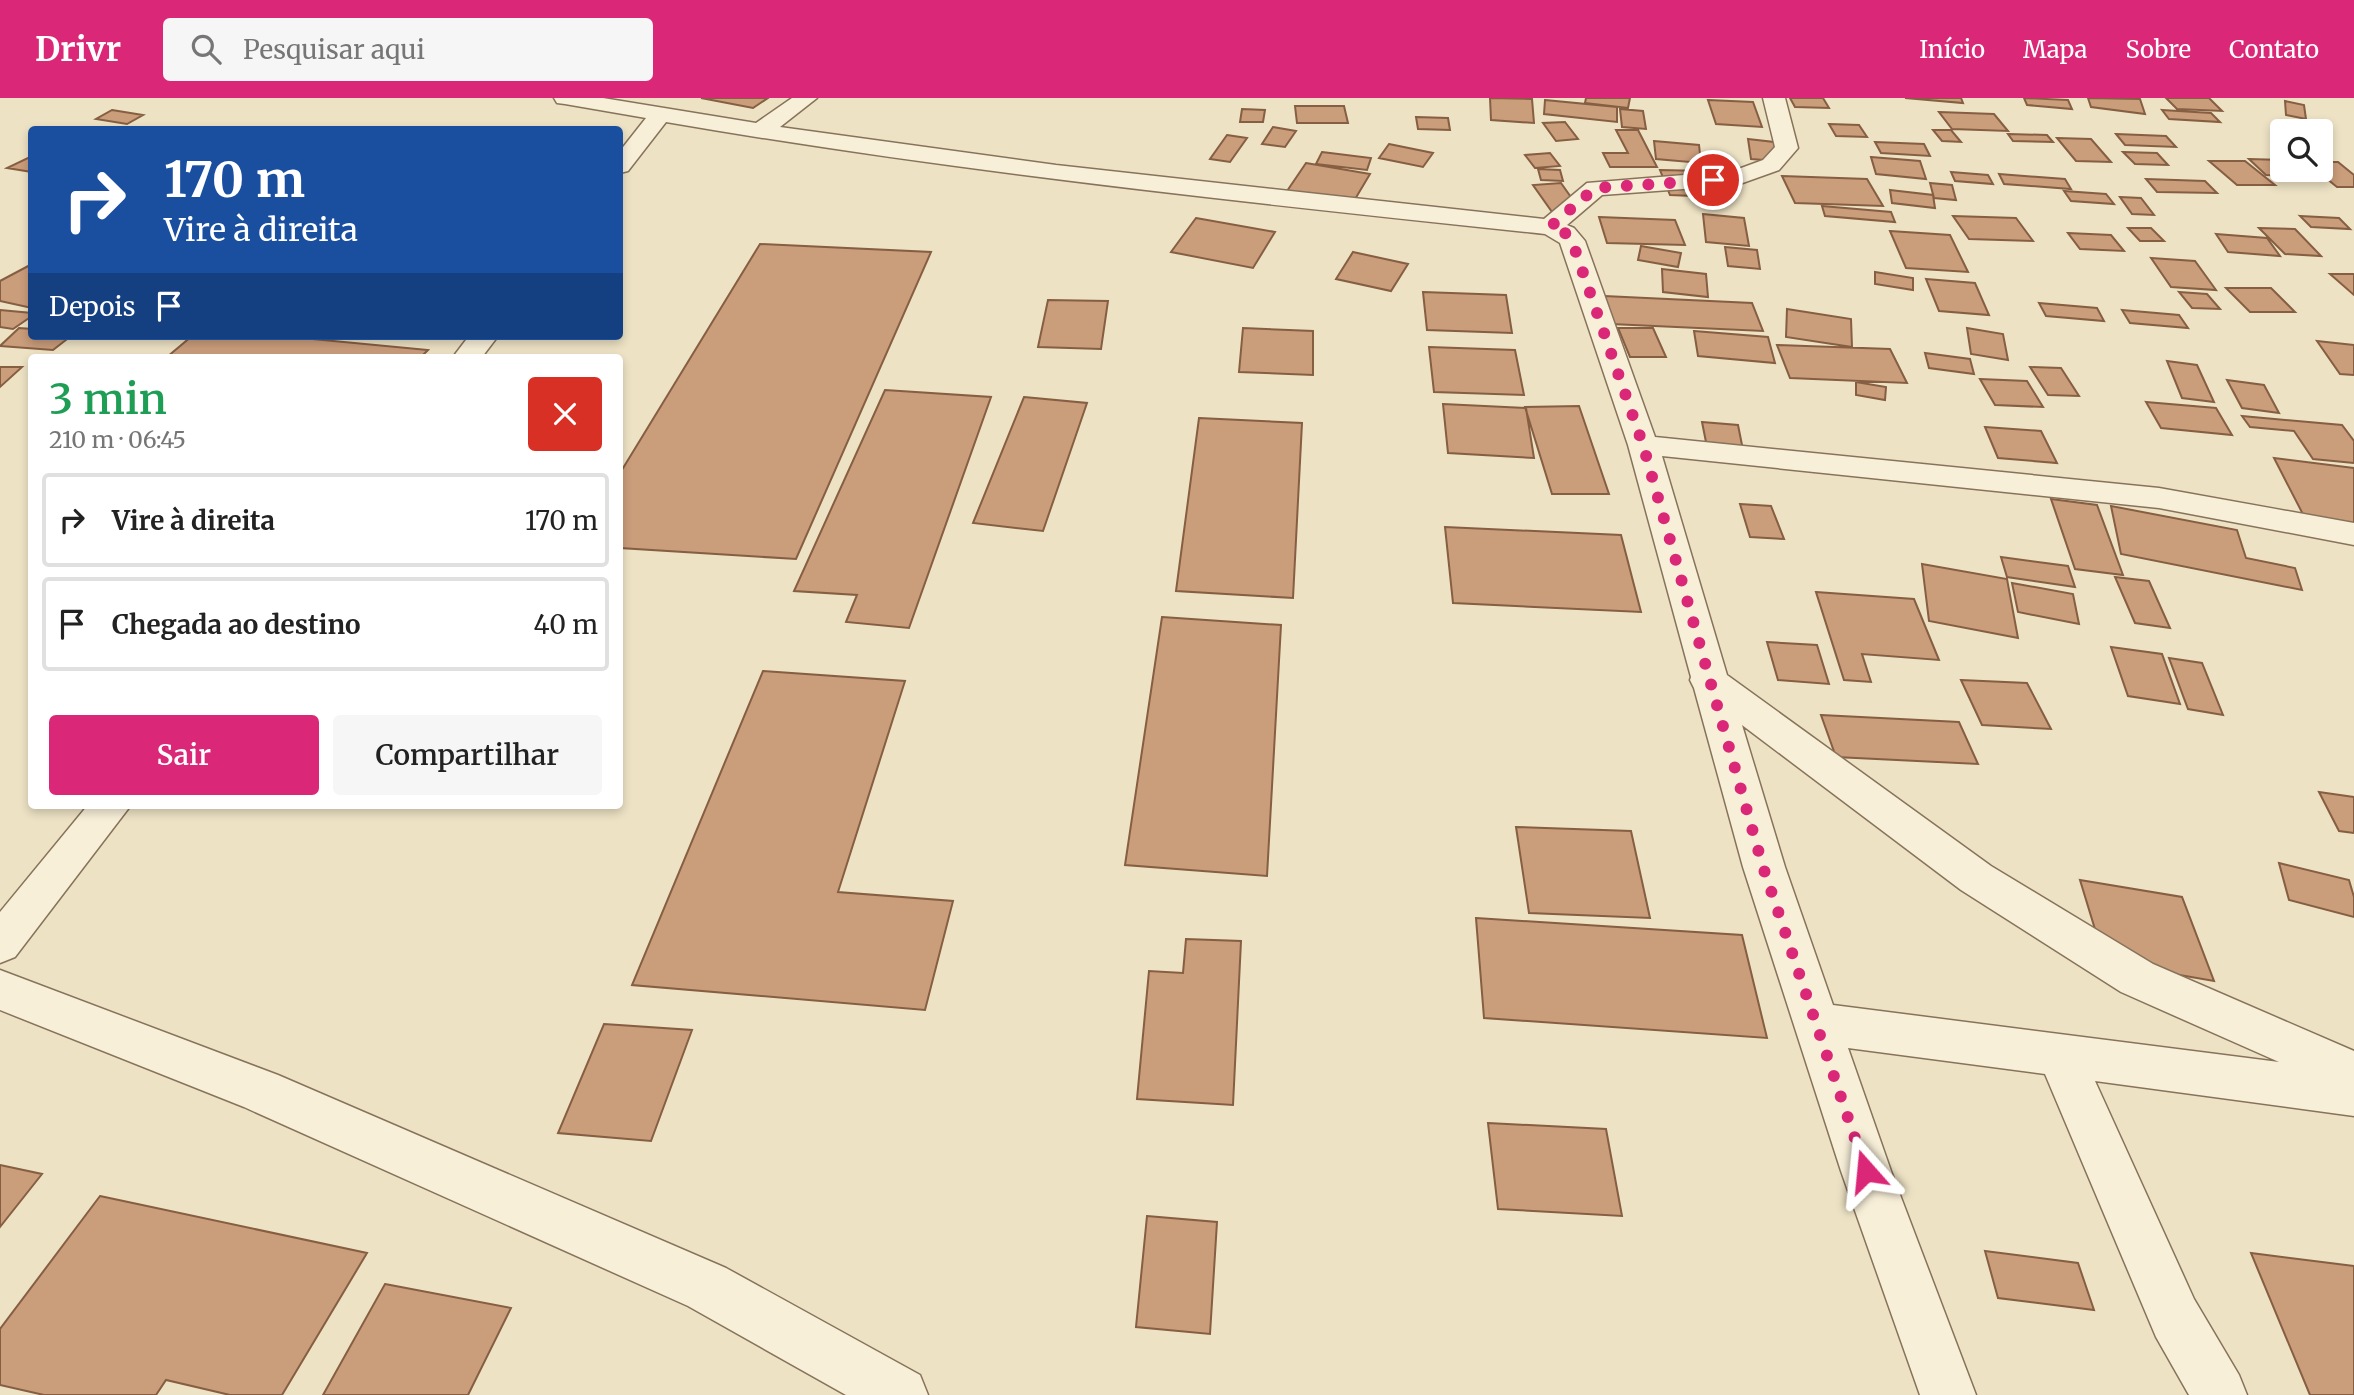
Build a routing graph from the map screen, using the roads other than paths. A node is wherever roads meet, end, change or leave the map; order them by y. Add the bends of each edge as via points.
1 (565, 98) edge
2 (806, 98) edge
3 (1774, 98) edge
4 (660, 115) junction
5 (758, 132) junction
6 (623, 162) edge
7 (1550, 227) junction
8 (481, 340) edge
9 (469, 354) edge
10 (1643, 445) junction
11 (2354, 534) edge
12 (1708, 680) junction
13 (108, 809) edge
14 (0, 944) edge
15 (0, 990) edge
16 (1816, 1023) junction
17 (2060, 1056) junction
18 (2354, 1073) edge
19 (2354, 1094) edge
20 (900, 1395) edge
21 (1948, 1395) edge
22 (2219, 1395) edge

1 - 4 street
2 - 5 street
3 - 7 street via 1787,148 1771,165 1737,178 1595,188
4 - 5 street
4 - 6 street
5 - 7 street via 1195,191
7 - 10 street via 1572,241
8 - 9 street
10 - 11 street via 2159,499
10 - 12 street
12 - 16 street via 1763,867
12 - 18 street via 1976,878 2137,978
13 - 14 street
15 - 20 street via 261,1091 707,1287
16 - 17 street
16 - 21 street
17 - 19 street
17 - 22 street via 2175,1318

